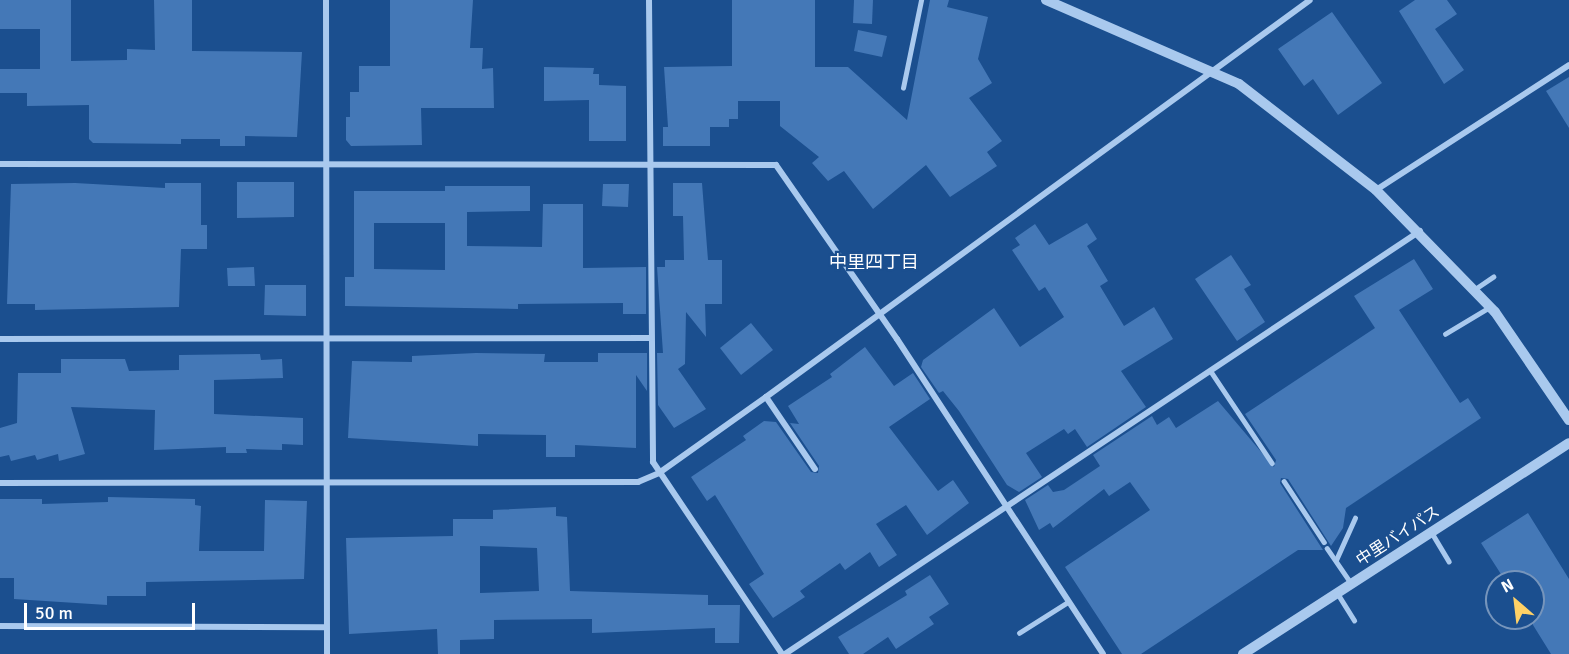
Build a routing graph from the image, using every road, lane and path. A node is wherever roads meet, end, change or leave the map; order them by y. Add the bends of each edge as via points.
1 (326, 0) edge
2 (649, 0) edge
3 (921, 0) edge
4 (1046, 0) edge
5 (1310, 0) edge
6 (1569, 65) edge
7 (1211, 71) junction
8 (903, 88) dead end
9 (0, 164) edge
10 (327, 164) junction
11 (650, 165) junction
12 (1376, 190) junction
13 (1420, 231) junction
14 (1493, 277) dead end
15 (1475, 289) junction
16 (1490, 307) junction
17 (880, 314) junction
18 (1445, 334) dead end
19 (651, 338) junction
20 (0, 339) edge
21 (328, 339) junction
22 (1212, 373) junction
23 (766, 397) junction
24 (1569, 420) edge
25 (1569, 443) edge
26 (1272, 463) dead end
27 (815, 469) dead end
28 (660, 473) junction
29 (1284, 481) dead end
30 (328, 482) junction
31 (0, 483) edge
32 (1006, 508) junction
33 (1354, 518) dead end
34 (1431, 533) junction
35 (1324, 542) dead end
36 (1328, 548) dead end
37 (1336, 560) junction
38 (1449, 561) dead end
39 (1352, 585) junction
40 (1338, 594) junction
41 (1068, 602) junction
42 (1354, 620) dead end
43 (0, 626) edge
44 (325, 627) junction
45 (1018, 633) dead end
46 (327, 654) edge
47 (784, 654) edge
48 (1103, 654) edge
49 (1243, 654) edge

1 - 10 street
2 - 11 street
3 - 8 lane
4 - 7 street
5 - 7 street
6 - 12 street
7 - 12 street via 1239,84
7 - 17 street
9 - 10 street
10 - 11 street
10 - 21 street
11 - 17 street via 776,165 783,169
11 - 19 street
12 - 13 street
13 - 15 street
13 - 22 street
14 - 15 lane
15 - 16 street
16 - 18 lane
16 - 24 street
17 - 23 street
17 - 32 street
19 - 21 street
19 - 28 street via 650,444
20 - 21 street
21 - 30 street
22 - 26 lane
22 - 32 street
23 - 27 street
23 - 28 street
25 - 34 street, 中里バイパス
28 - 30 street via 638,482
28 - 47 street
29 - 35 lane
30 - 31 street
30 - 44 street
32 - 41 street
32 - 47 street
33 - 37 lane
34 - 38 lane
34 - 39 street, 中里バイパス
36 - 37 lane
37 - 39 lane
39 - 40 street, 中里バイパス
40 - 42 lane
40 - 49 street, 中里バイパス
41 - 45 lane
41 - 48 street
43 - 44 street
44 - 46 street

